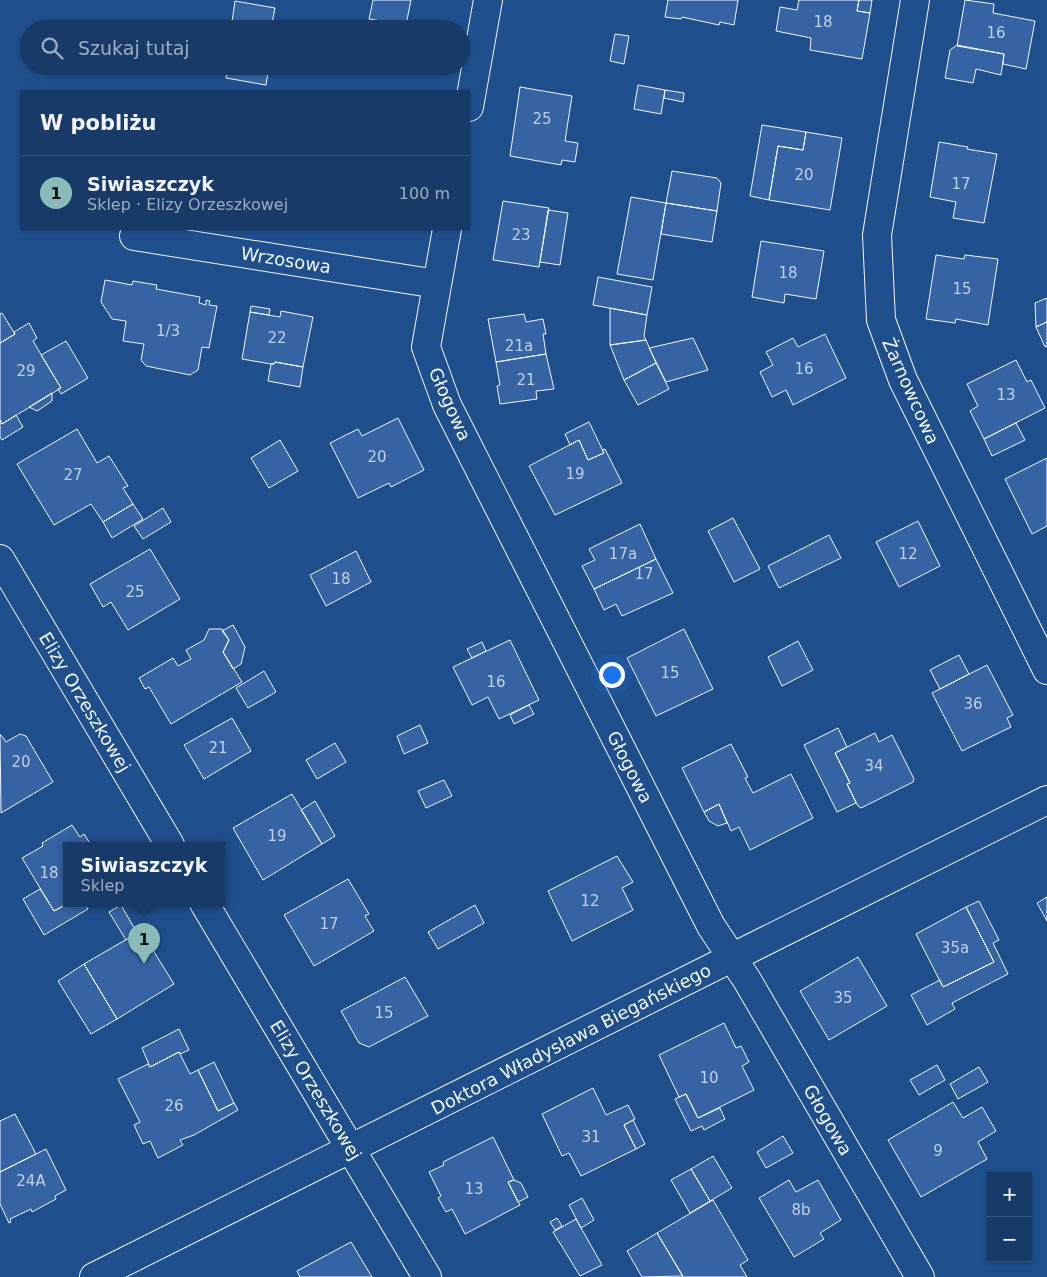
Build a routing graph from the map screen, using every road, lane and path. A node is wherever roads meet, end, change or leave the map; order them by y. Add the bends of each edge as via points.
1 (488, 0) edge
2 (915, 0) edge
3 (470, 100) edge
4 (447, 230) edge
5 (134, 236) dead end
6 (438, 284) junction
7 (0, 559) edge
8 (1047, 670) edge
9 (1047, 800) edge
10 (168, 842) edge
11 (206, 907) edge
12 (732, 958) junction
13 (350, 1148) junction
14 (94, 1277) edge
15 (427, 1277) edge
16 (920, 1277) edge

1 - 3 street
2 - 8 street, Żarnowcowa via 877,236 881,320 902,380
4 - 6 street, Głogowa
5 - 6 street, Wrzosowa
6 - 12 street, Głogowa via 426,347 447,405 712,926
7 - 10 street, Elizy Orzeszkowej
9 - 12 street, Doktora Władysława Biegańskiego
11 - 13 street, Elizy Orzeszkowej
12 - 13 street, Doktora Władysława Biegańskiego
12 - 16 street, Głogowa
13 - 14 street, Doktora Władysława Biegańskiego
13 - 15 street, Elizy Orzeszkowej

